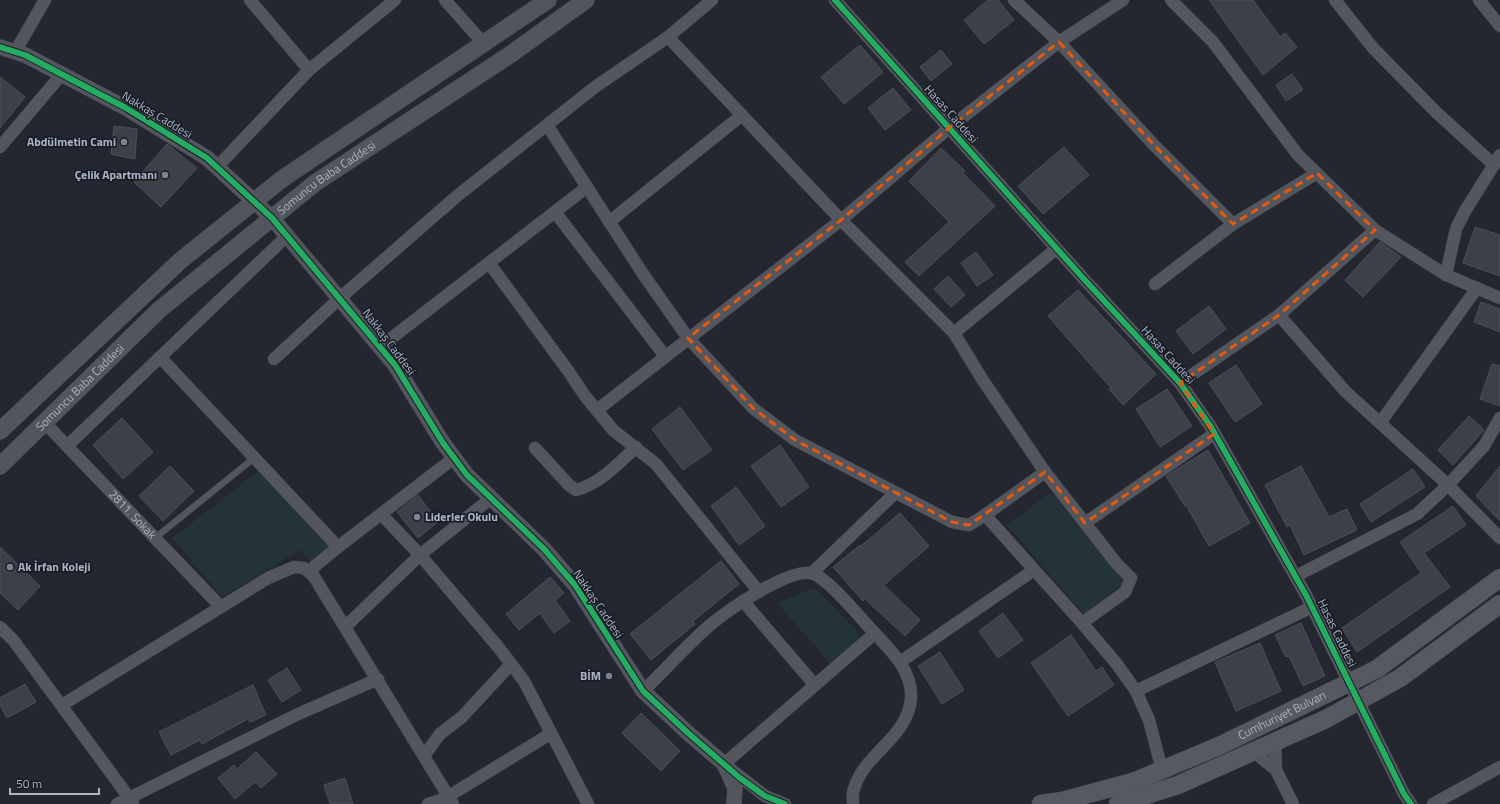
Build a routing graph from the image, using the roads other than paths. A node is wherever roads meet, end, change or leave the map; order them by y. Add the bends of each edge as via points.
1 (44, 0) edge
2 (395, 0) edge
3 (445, 0) edge
4 (548, 0) edge
5 (586, 0) edge
6 (712, 0) edge
7 (835, 0) edge
8 (1014, 0) edge
9 (1123, 0) edge
10 (1171, 0) edge
11 (1335, 0) edge
12 (1479, 0) edge
13 (257, 2) edge
14 (1500, 26) edge
15 (668, 37) junction
16 (1059, 42) junction
17 (484, 44) junction
18 (0, 46) edge
19 (15, 52) junction
20 (309, 70) junction
21 (62, 74) junction
22 (742, 115) junction
23 (547, 125) junction
24 (949, 128) junction
25 (0, 147) edge
26 (1497, 160) edge
27 (216, 167) junction
28 (1317, 173) junction
29 (587, 187) junction
30 (254, 201) junction
31 (555, 212) junction
32 (272, 218) junction
33 (841, 220) junction
34 (609, 222) junction
35 (1233, 224) junction
36 (1375, 230) junction
37 (287, 236) junction
38 (1056, 249) junction
39 (489, 262) junction
40 (1446, 275) junction
41 (1156, 284) dead end
42 (1477, 288) junction
43 (340, 298) junction
44 (1500, 298) edge
45 (1279, 315) junction
46 (954, 333) junction
47 (688, 338) junction
48 (380, 347) junction
49 (665, 356) junction
50 (160, 357) junction
51 (274, 359) dead end
52 (1180, 382) junction
53 (597, 410) junction
54 (1500, 418) edge
55 (44, 422) junction
56 (1380, 423) junction
57 (0, 431) edge
58 (1214, 434) junction
59 (67, 446) junction
60 (636, 447) junction
61 (535, 448) dead end
62 (254, 458) junction
63 (454, 458) junction
64 (0, 466) edge
65 (1045, 472) junction
66 (1448, 485) junction
67 (895, 493) junction
68 (490, 499) junction
69 (381, 514) junction
70 (985, 515) junction
71 (1085, 523) junction
72 (155, 538) junction
73 (1500, 538) edge
74 (338, 547) junction
75 (420, 555) junction
76 (1034, 570) junction
77 (309, 572) junction
78 (812, 573) junction
79 (1296, 576) junction
80 (1500, 578) edge
81 (759, 592) junction
82 (743, 601) junction
83 (1500, 604) edge
84 (221, 607) junction
85 (1312, 607) junction
86 (1082, 623) junction
87 (346, 626) junction
88 (0, 627) edge
89 (874, 634) junction
90 (900, 662) junction
91 (511, 664) junction
92 (378, 679) junction
93 (1349, 682) junction
94 (814, 684) junction
95 (643, 691) junction
96 (1136, 691) junction
97 (1357, 702) junction
98 (62, 706) junction
99 (1264, 724) junction
100 (1245, 733) junction
101 (550, 734) junction
102 (1275, 741) junction
103 (1253, 751) junction
104 (424, 756) junction
105 (724, 764) junction
106 (1500, 766) edge
107 (1162, 770) junction
108 (1276, 770) junction
109 (451, 800) edge
110 (131, 801) edge
111 (117, 804) edge
112 (428, 804) edge
113 (588, 804) edge
114 (734, 804) edge
115 (785, 804) edge
116 (852, 804) edge
117 (1041, 804) edge
118 (1118, 804) edge
119 (1293, 804) edge
120 (1411, 804) edge
121 (1433, 804) edge

1 - 19 street
2 - 20 street
3 - 17 street
4 - 17 main road, Somuncu Baba Caddesi
5 - 32 main road, Somuncu Baba Caddesi via 511,54 315,183
6 - 15 street
7 - 24 street, Hasas Caddesi
8 - 16 street
9 - 16 street
10 - 28 street via 1213,42 1298,155
11 - 26 street via 1373,48 1436,112
12 - 14 street
13 - 20 street
15 - 22 street
15 - 23 street via 595,87
16 - 24 street
16 - 35 street via 1154,145
17 - 30 main road, Somuncu Baba Caddesi via 282,178
18 - 19 street, Nakkaş Caddesi
19 - 21 street, Nakkaş Caddesi
20 - 27 street
21 - 25 street
21 - 27 street, Nakkaş Caddesi via 126,108 207,158
22 - 33 street
22 - 34 street
23 - 29 street
23 - 43 street via 457,196
24 - 33 street
24 - 38 street, Hasas Caddesi
26 - 40 street via 1456,229
27 - 30 street, Nakkaş Caddesi
28 - 35 street
28 - 36 street
29 - 31 street
29 - 34 street
30 - 32 street, Nakkaş Caddesi
30 - 57 main road, Somuncu Baba Caddesi via 180,261
31 - 39 street
31 - 49 street
32 - 37 street, Nakkaş Caddesi
32 - 55 main road, Somuncu Baba Caddesi via 159,310
33 - 46 street
33 - 47 street
34 - 47 street
35 - 41 street
36 - 40 street
36 - 45 street
37 - 43 street, Nakkaş Caddesi
37 - 50 street
38 - 46 street
38 - 52 street, Hasas Caddesi
39 - 48 street
39 - 53 street
40 - 42 street
42 - 44 street
42 - 56 street
43 - 48 street, Nakkaş Caddesi
43 - 51 street
45 - 52 street
45 - 56 street via 1345,391
46 - 65 street
47 - 49 street
47 - 67 street via 754,409 795,440
48 - 63 street, Nakkaş Caddesi via 395,365
49 - 53 street
50 - 59 street
50 - 62 street
52 - 58 street, Hasas Caddesi
53 - 60 street via 613,430
54 - 66 street via 1484,446
55 - 59 street, 2811. Sokak
55 - 64 main road, Somuncu Baba Caddesi
56 - 66 street
58 - 71 street
58 - 79 street, Hasas Caddesi
59 - 72 street, 2811. Sokak
60 - 61 street via 603,477 576,490
60 - 81 street via 656,464
62 - 72 lane
62 - 74 street
63 - 68 street, Nakkaş Caddesi
63 - 69 street
65 - 70 street
65 - 71 street
66 - 73 street
66 - 79 street via 1417,514
67 - 70 street via 952,522 969,525
67 - 78 street
68 - 75 street
68 - 95 street, Nakkaş Caddesi via 544,548 575,585
69 - 74 street
69 - 75 street
70 - 76 street
71 - 86 street via 1131,578 1125,592
72 - 84 street, 2811. Sokak
74 - 77 street
75 - 87 street
75 - 91 street
76 - 86 street
76 - 90 street
77 - 84 street via 294,566
77 - 87 street
78 - 81 street via 796,574
78 - 89 street via 822,578
79 - 85 street, Hasas Caddesi
80 - 93 main road, Cumhuriyet Bulvarı via 1377,669
81 - 82 street
82 - 94 street
82 - 95 street via 710,625
83 - 97 main road, Cumhuriyet Bulvarı via 1400,678
84 - 98 street
85 - 93 street, Hasas Caddesi
85 - 96 street
86 - 96 street
87 - 92 street
88 - 98 street via 14,641
89 - 90 street
89 - 94 street
90 - 116 street via 909,678 911,697 908,715 898,731 862,771 854,789
91 - 101 street via 524,681
91 - 104 street via 462,717 440,734
92 - 104 street
92 - 110 street via 296,715
93 - 97 street, Hasas Caddesi
93 - 99 main road, Cumhuriyet Bulvarı
94 - 105 street
95 - 105 street, Nakkaş Caddesi
96 - 107 street via 1149,720
97 - 102 main road, Cumhuriyet Bulvarı
97 - 120 street, Hasas Caddesi
98 - 110 street
99 - 100 main road, Cumhuriyet Bulvarı
99 - 102 main road via 1274,728 1277,733
100 - 103 main road via 1243,744 1245,748
100 - 107 main road, Cumhuriyet Bulvarı
101 - 109 street
101 - 113 street
102 - 103 main road, Cumhuriyet Bulvarı
102 - 108 street
103 - 108 street
103 - 118 main road, Cumhuriyet Bulvarı via 1178,785
104 - 109 street
105 - 114 street via 735,788
105 - 115 street via 765,796
106 - 121 street
107 - 117 main road, Cumhuriyet Bulvarı via 1133,782
108 - 119 street
109 - 112 street
110 - 111 street

